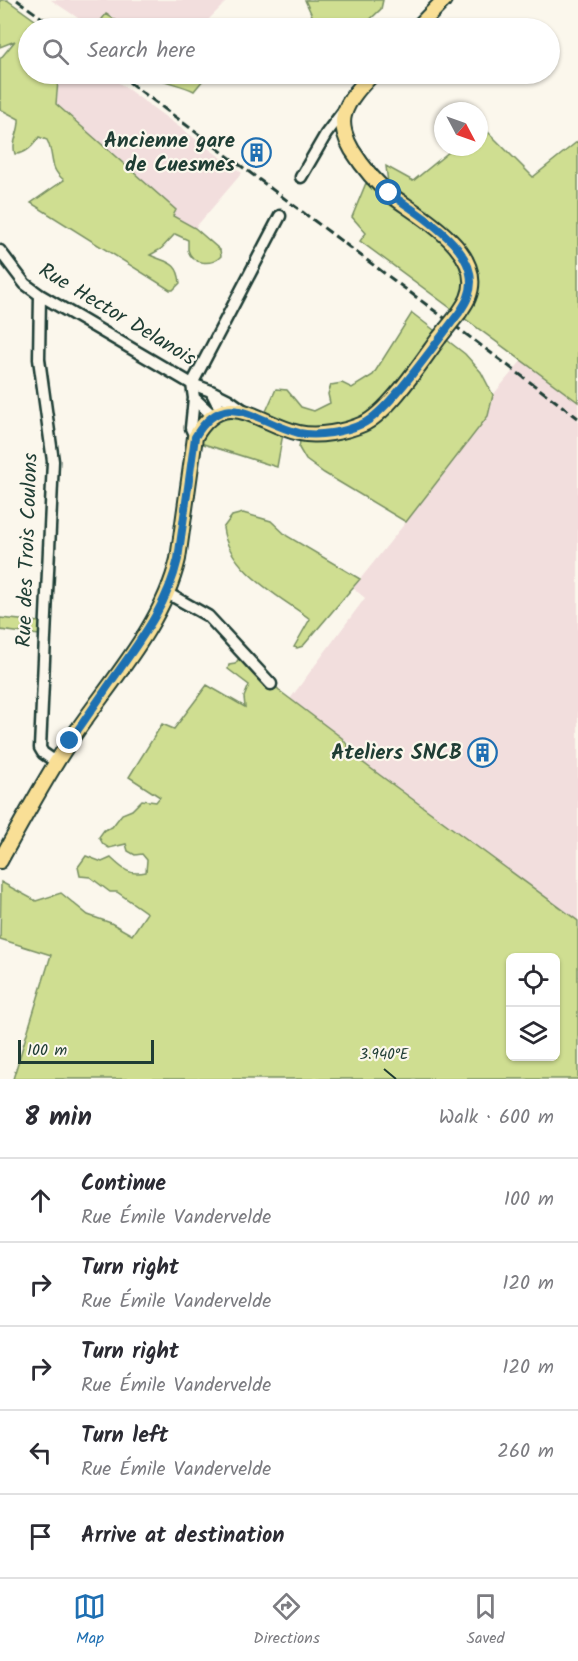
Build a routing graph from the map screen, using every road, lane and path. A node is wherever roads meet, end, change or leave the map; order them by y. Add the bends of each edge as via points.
1 (444, 0) edge
2 (427, 18) edge
3 (363, 84) edge
4 (347, 106) junction
5 (301, 177) dead end
6 (280, 216) dead end
7 (0, 252) edge
8 (40, 295) junction
9 (192, 384) junction
10 (211, 392) junction
11 (194, 398) junction
12 (246, 412) junction
13 (216, 413) junction
14 (195, 437) junction
15 (167, 593) junction
16 (272, 684) dead end
17 (56, 762) junction
18 (0, 861) edge

1 - 2 main road
3 - 4 main road
4 - 5 street
4 - 12 main road, bridge via 343,123 356,156 389,193 437,229 464,256 471,271 468,298 387,404 364,424 317,434 301,433
6 - 9 street
7 - 8 street, Rue Hector Delanois via 25,284
8 - 9 street, Rue Hector Delanois
8 - 17 street, Rue des Trois Coulons via 40,369 53,461 40,748
9 - 10 street, Rue Hector Delanois
9 - 11 street
10 - 12 street, Rue Hector Delanois
10 - 13 street
11 - 13 street
11 - 14 street via 191,428
12 - 13 main road
13 - 14 main road via 204,422
14 - 15 main road via 178,559
15 - 16 street via 208,616
15 - 17 main road via 158,614
17 - 18 main road

